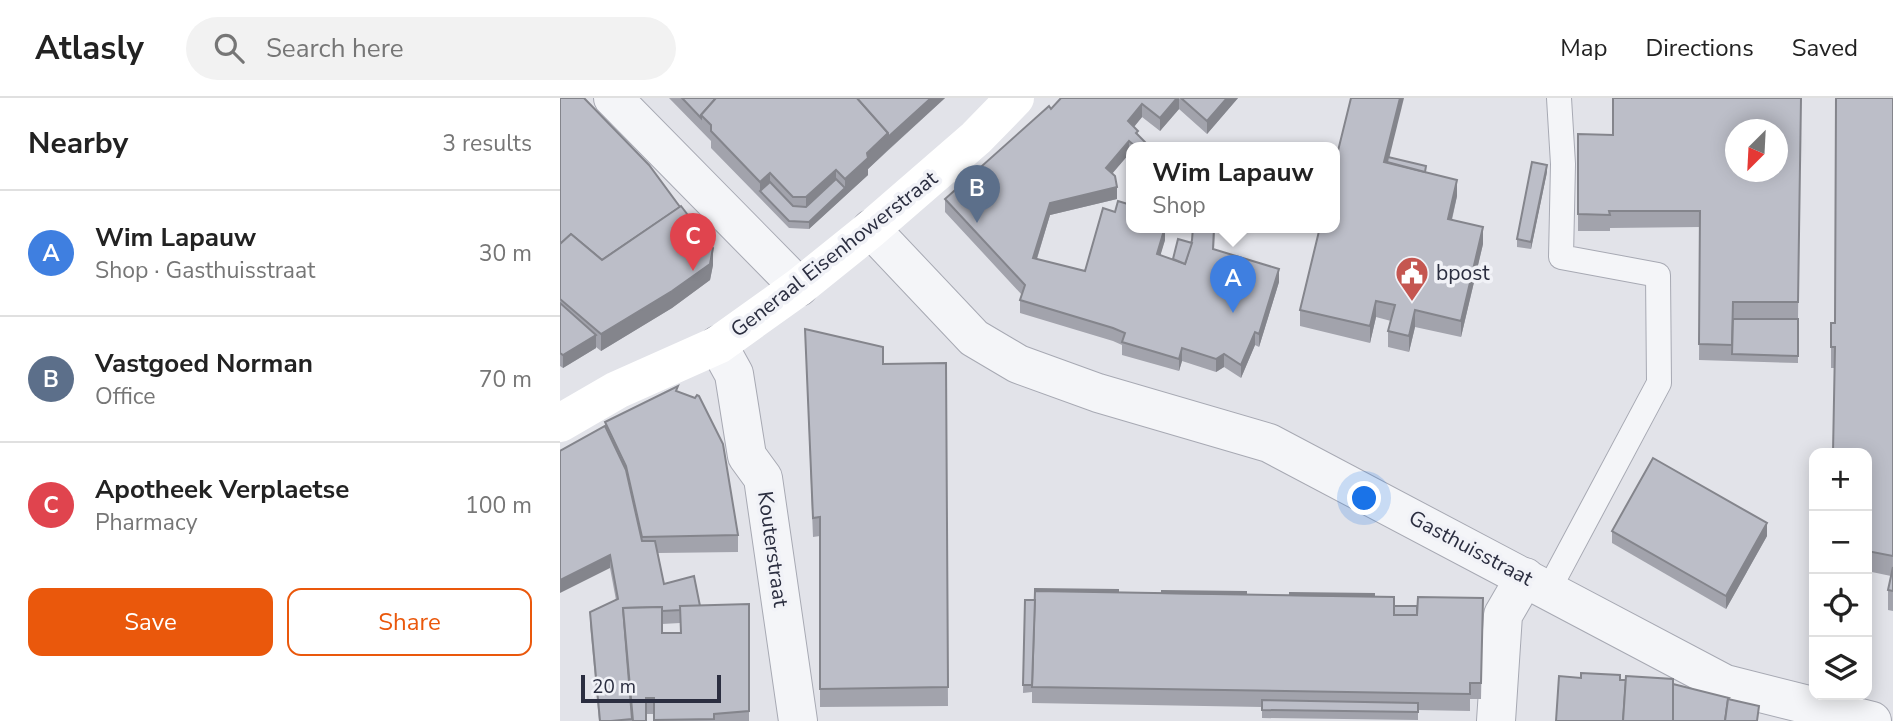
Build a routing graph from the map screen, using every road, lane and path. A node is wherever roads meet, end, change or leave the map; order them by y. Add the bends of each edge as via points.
1 (613, 98) edge
2 (1015, 98) edge
3 (1559, 98) edge
4 (872, 229) junction
5 (799, 287) junction
6 (718, 345) junction
7 (560, 422) edge
8 (1537, 583) junction
9 (798, 721) edge
10 (1496, 721) edge
11 (1872, 721) edge

1 - 5 street
2 - 4 street, Generaal Eisenhowerstraat
3 - 8 lane via 1561,257 1658,275 1659,383
4 - 5 street, Generaal Eisenhowerstraat
4 - 8 street, Gasthuisstraat via 974,338 1018,364 1098,393 1269,443
5 - 6 street, Generaal Eisenhowerstraat
6 - 7 street, Generaal Eisenhowerstraat via 617,390
6 - 9 street, Kouterstraat via 734,374 747,456 763,478
8 - 10 street via 1503,615
8 - 11 street, Gasthuisstraat via 1725,684

